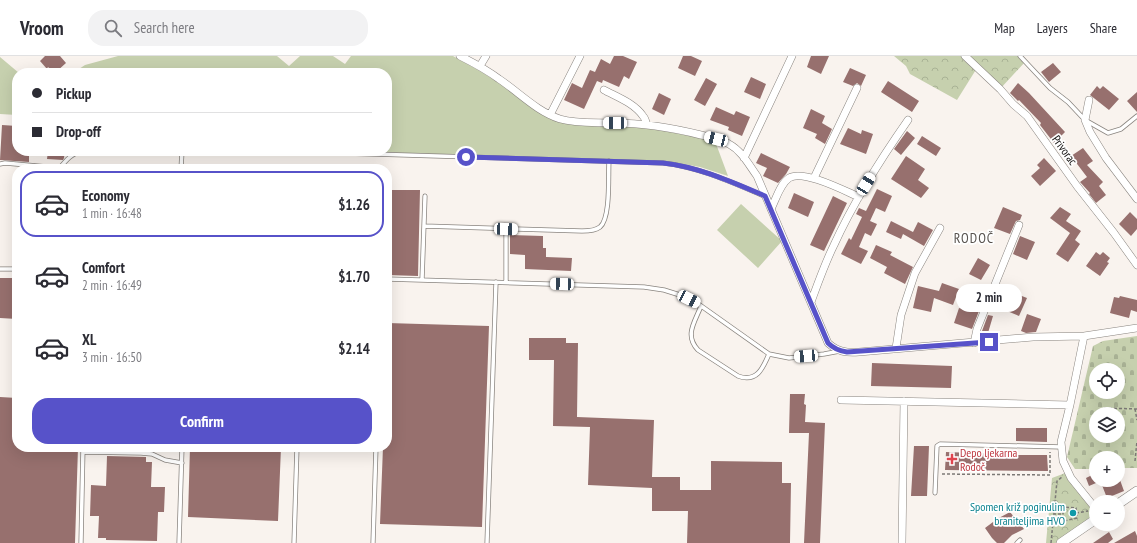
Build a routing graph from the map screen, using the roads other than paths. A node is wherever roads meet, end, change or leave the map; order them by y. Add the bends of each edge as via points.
1 (460, 56) edge
2 (486, 56) edge
3 (580, 56) edge
4 (792, 56) edge
5 (965, 56) edge
6 (1020, 56) edge
7 (480, 66) junction
8 (857, 88) dead end
9 (604, 90) dead end
10 (1089, 100) dead end
11 (550, 115) junction
12 (1137, 116) edge
13 (908, 120) dead end
14 (1085, 120) junction
15 (646, 125) junction
16 (392, 155) edge
17 (71, 156) edge
18 (744, 158) junction
19 (608, 161) junction
20 (0, 164) edge
21 (14, 164) edge
22 (64, 164) edge
23 (814, 178) junction
24 (426, 196) dead end
25 (765, 196) junction
26 (859, 197) junction
27 (1137, 199) edge
28 (771, 209) junction
29 (1018, 225) dead end
30 (424, 226) junction
31 (940, 228) dead end
32 (506, 229) junction
33 (1137, 265) edge
34 (0, 269) edge
35 (12, 269) edge
36 (392, 279) edge
37 (422, 280) junction
38 (496, 282) junction
39 (506, 282) junction
40 (811, 302) junction
41 (701, 306) junction
42 (1137, 328) edge
43 (1084, 336) junction
44 (974, 343) junction
45 (896, 348) junction
46 (840, 351) junction
47 (770, 354) junction
48 (841, 400) dead end
49 (904, 401) junction
50 (1070, 405) junction
51 (1062, 447) junction
52 (83, 452) joint
53 (182, 452) edge
54 (297, 452) edge
55 (376, 452) edge
56 (182, 463) junction
57 (1137, 491) edge
58 (935, 493) dead end
59 (1125, 499) edge
60 (1089, 504) edge
61 (1089, 524) edge
62 (81, 543) edge
63 (179, 543) edge
64 (294, 543) edge
65 (373, 543) edge
66 (488, 543) edge
67 (902, 543) edge
68 (1061, 543) edge

1 - 7 street
2 - 7 street
3 - 11 street
4 - 18 street
5 - 33 street, Privorac via 1027,116
6 - 14 lane
7 - 11 street
8 - 23 street
9 - 15 street via 623,99 634,108 643,116
10 - 14 street
11 - 15 street via 580,122
12 - 14 lane via 1121,129 1108,133
13 - 26 street
14 - 27 street via 1106,158
15 - 18 street via 716,139 730,144
16 - 19 lane
17 - 22 lane
18 - 25 street via 757,176
19 - 25 lane via 681,165
19 - 32 lane via 607,213 600,227 582,231
20 - 21 lane
23 - 26 street
23 - 28 street via 799,175 789,178 783,184
24 - 30 lane
25 - 28 street
26 - 40 street via 834,244
28 - 40 street
29 - 44 street via 977,329
30 - 32 lane
30 - 37 lane
31 - 45 street via 916,273 902,315
32 - 39 lane
34 - 35 lane
36 - 37 lane
37 - 38 lane
38 - 39 lane
38 - 66 lane
39 - 41 lane via 644,287 680,295
40 - 46 street via 828,343
41 - 47 lane
41 - 47 lane via 691,334 693,344 698,350 744,378 755,376 763,368
42 - 43 street
43 - 44 street via 1033,337
43 - 50 street
44 - 45 street
45 - 46 street
46 - 47 lane via 789,358
48 - 49 street
49 - 50 street
49 - 67 street
50 - 51 street
51 - 58 lane via 940,444 937,446
51 - 60 street via 1063,461
52 - 56 lane via 152,454 165,460
52 - 62 lane
53 - 56 lane
54 - 64 lane
55 - 65 lane
56 - 63 lane
57 - 59 street
61 - 68 street

